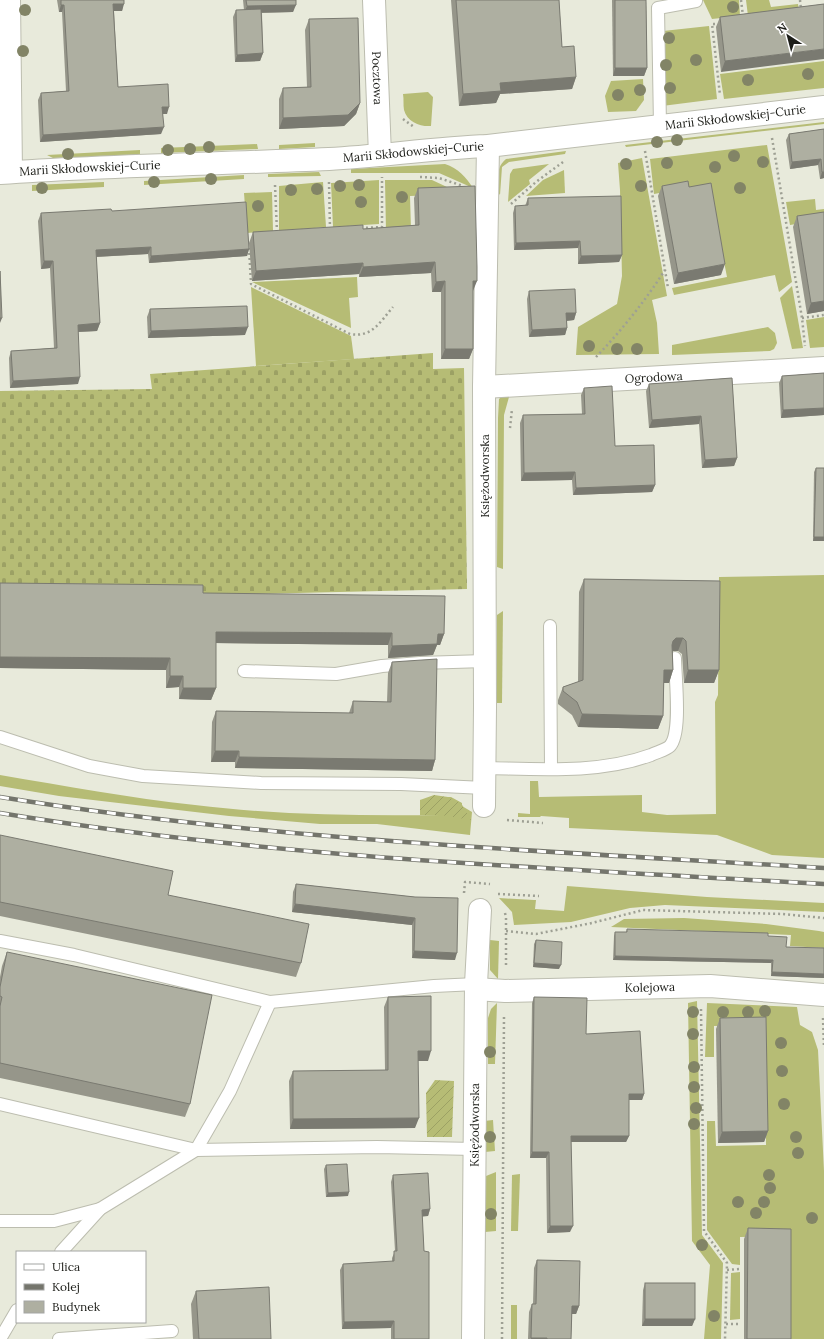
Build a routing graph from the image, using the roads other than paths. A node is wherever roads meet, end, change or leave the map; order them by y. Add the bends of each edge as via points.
1 (9, 0) edge
2 (374, 0) edge
3 (696, 1) dead end
4 (824, 107) edge
5 (660, 126) junction
6 (488, 146) junction
7 (380, 155) junction
8 (6, 172) edge
9 (824, 368) edge
10 (484, 387) junction
11 (550, 626) dead end
12 (674, 658) edge
13 (485, 661) junction
14 (244, 670) dead end
15 (0, 737) edge
16 (551, 768) junction
17 (488, 795) junction
18 (484, 912) road end
19 (0, 941) edge
20 (476, 986) junction
21 (823, 995) edge
22 (270, 1002) junction
23 (0, 1104) edge
24 (475, 1149) junction
25 (196, 1150) junction
26 (100, 1209) junction
27 (0, 1221) edge
28 (62, 1251) edge
29 (16, 1312) edge
30 (172, 1331) dead end
31 (0, 1339) edge
32 (59, 1339) edge
33 (473, 1339) edge

1 - 8 street
2 - 7 street, Pocztowa
3 - 5 lane via 658,8
4 - 5 street, Marii Skłodowskiej-Curie
5 - 6 street, Marii Skłodowskiej-Curie
6 - 7 street, Marii Skłodowskiej-Curie
6 - 10 street, Księżodworska
7 - 8 street, Marii Skłodowskiej-Curie
9 - 10 street, Ogrodowa
10 - 13 street, Księżodworska
11 - 16 lane
12 - 16 lane via 677,720 670,746 635,761 595,768
13 - 14 lane via 382,666 336,674
13 - 17 street, Księżodworska
15 - 17 lane via 89,766 142,776 261,783 401,784
16 - 17 lane
18 - 20 street, Księżodworska
19 - 22 lane via 74,955
20 - 21 street, Kolejowa via 505,990 701,986
20 - 22 lane via 434,986
20 - 24 street, Księżodworska
22 - 25 lane via 230,1091
23 - 25 lane
24 - 25 lane via 377,1147
24 - 33 street, Księżodworska
25 - 26 lane
26 - 27 lane via 54,1221
26 - 28 lane
29 - 31 lane
30 - 32 lane

